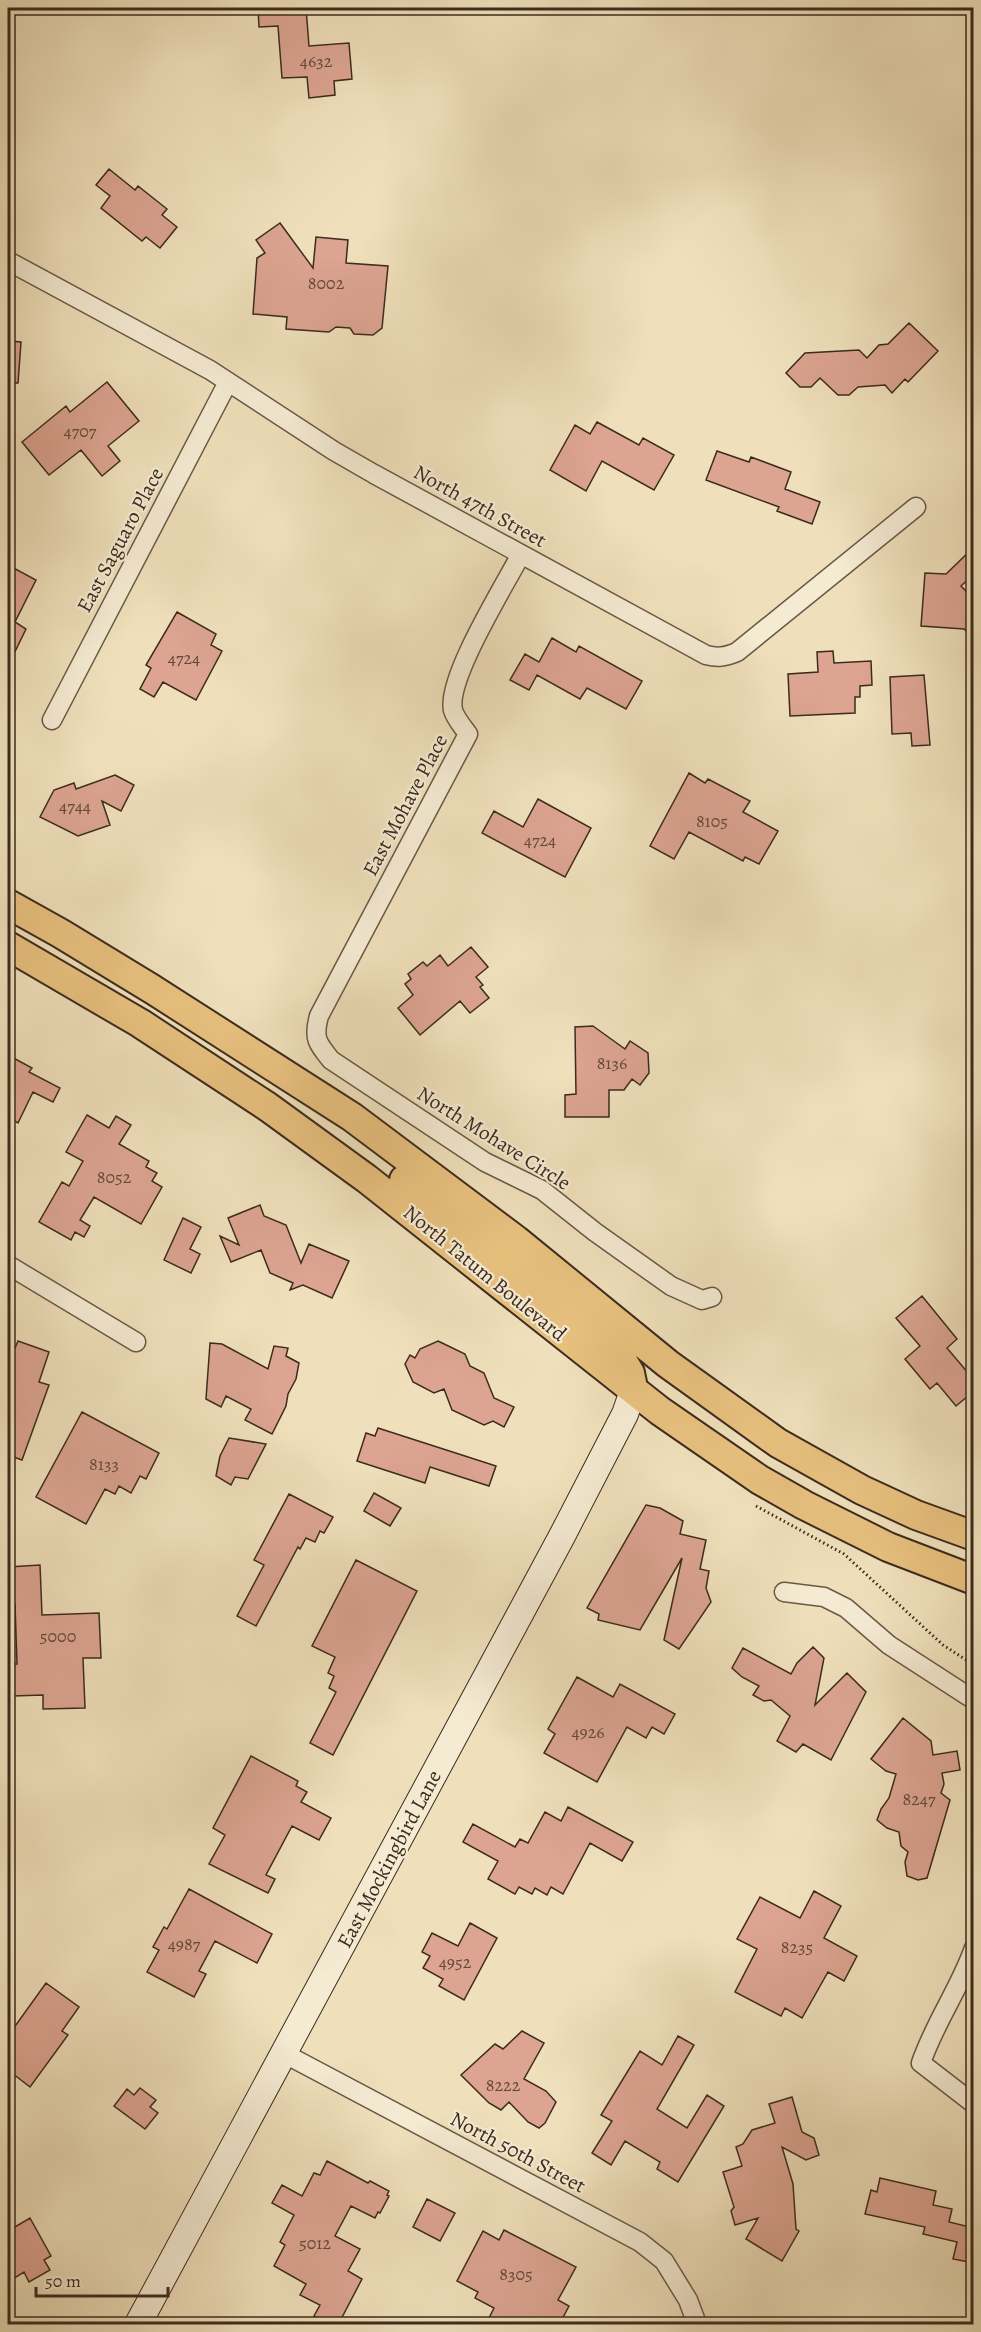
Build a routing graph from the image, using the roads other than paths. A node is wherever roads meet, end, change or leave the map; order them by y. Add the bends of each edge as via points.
1 (8, 261) edge
2 (228, 382) junction
3 (916, 507) dead end
4 (521, 554) junction
5 (52, 720) dead end
6 (8, 904) edge
7 (8, 946) edge
8 (318, 1044) joint
9 (352, 1118) junction
10 (8, 1265) edge
11 (712, 1297) dead end
12 (136, 1342) dead end
13 (633, 1391) junction
14 (974, 1536) edge
15 (974, 1580) edge
16 (784, 1592) dead end
17 (974, 1700) edge
18 (974, 1948) edge
19 (285, 2054) junction
20 (974, 2104) edge
21 (138, 2325) edge
22 (697, 2325) edge

1 - 2 street, North 47th Street
2 - 4 street, North 47th Street via 334,451
2 - 5 street, East Saguaro Place
3 - 4 street, North 47th Street via 725,657 706,655
4 - 8 street, East Mohave Place via 455,684 453,711 468,734 319,1016 315,1029
6 - 9 main road, North Tatum Boulevard via 143,983
7 - 13 main road, North Tatum Boulevard via 141,1023 268,1107 375,1186
8 - 11 street, North Mohave Circle via 331,1060 472,1155 542,1190 671,1286 702,1300
9 - 13 main road via 384,1164 573,1313 611,1348 630,1374
9 - 14 main road, North Tatum Boulevard via 516,1240 668,1364 778,1443 862,1490
10 - 12 street
13 - 15 main road, North Tatum Boulevard via 760,1480 804,1505 888,1547
13 - 19 street, East Mockingbird Lane via 625,1414 556,1546
16 - 17 street via 824,1597 846,1608 889,1645
18 - 20 street via 930,2036 921,2063
19 - 21 street, East Mockingbird Lane
19 - 22 street, North 50th Street via 640,2242 664,2261 688,2300

